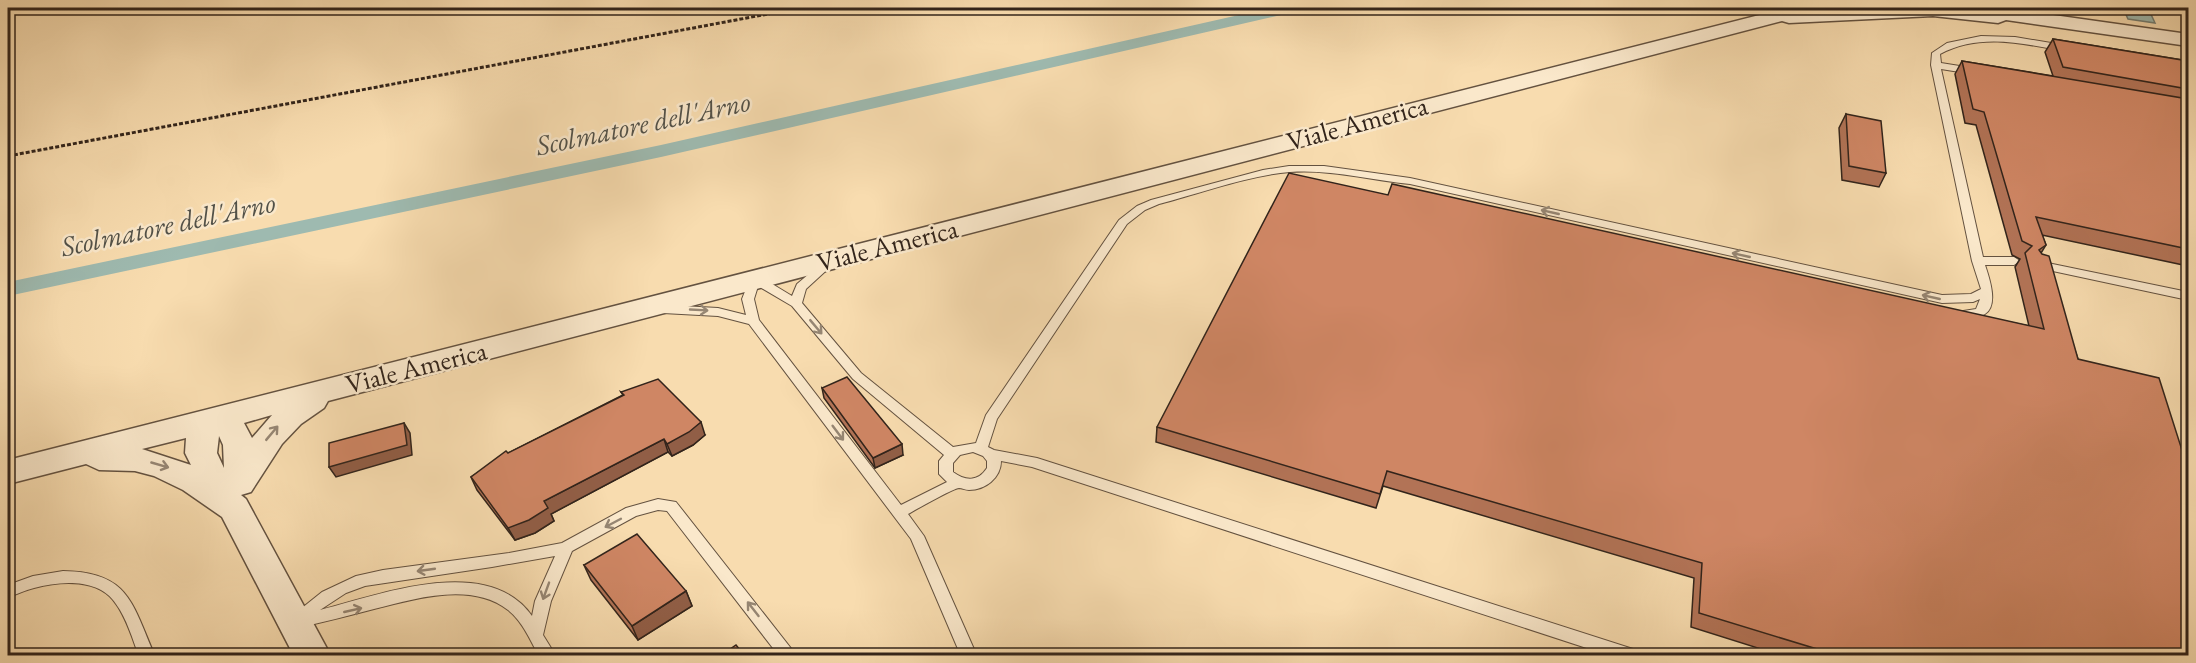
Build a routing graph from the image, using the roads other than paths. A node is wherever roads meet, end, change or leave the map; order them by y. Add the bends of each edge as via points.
1 (1809, 8) edge
2 (1979, 8) edge
3 (2175, 8) edge
4 (1934, 9) edge
5 (2188, 12) edge
6 (1766, 19) junction
7 (2045, 20) junction
8 (2188, 40) edge
9 (2079, 50) edge
10 (1936, 65) junction
11 (1982, 73) edge
12 (1371, 177) junction
13 (843, 256) junction
14 (1691, 256) edge
15 (1978, 261) junction
16 (2014, 261) dead end
17 (2038, 265) edge
18 (755, 279) junction
19 (1987, 291) junction
20 (2188, 296) edge
21 (796, 303) junction
22 (641, 309) junction
23 (1946, 313) edge
24 (753, 321) junction
25 (336, 387) junction
26 (216, 418) junction
27 (986, 452) junction
28 (952, 454) junction
29 (40, 464) junction
30 (8, 472) edge
31 (957, 483) junction
32 (232, 497) junction
33 (898, 513) junction
34 (566, 547) junction
35 (8, 591) edge
36 (296, 622) junction
37 (535, 637) junction
38 (147, 656) edge
39 (313, 656) edge
40 (548, 656) edge
41 (789, 656) edge
42 (969, 656) edge
43 (1633, 656) edge

1 - 6 street, Viale America
2 - 7 street
3 - 5 lane
4 - 6 street, Viale America
4 - 7 street, Viale America
6 - 13 street, Viale America
7 - 8 street
9 - 10 lane via 2022,41 1971,41 1943,47 1936,53
10 - 11 lane
10 - 15 lane
12 - 14 lane via 1413,193
19 -> 12 lane via 1973,298 1942,300 1410,181
12 - 27 lane via 1324,168 1276,171 1155,202 1135,212 1123,222 998,408 992,418
13 - 18 street, Viale America
13 - 21 lane via 814,273 801,287
15 - 16 lane
15 - 19 lane
17 - 20 lane
18 - 21 lane
18 - 22 street, Viale America
18 - 24 lane via 748,299
19 - 23 lane via 1980,312
21 -> 28 lane via 857,376
22 -> 24 lane via 718,312
22 - 25 street, Viale America
24 -> 33 lane
25 - 26 street, Viale America
32 -> 25 street via 277,426
26 - 29 street, Viale America
26 - 32 street via 199,445 203,459
27 - 28 lane via 964,448
27 - 31 lane via 995,466 989,478 974,484
27 - 43 lane via 1032,462
28 - 31 lane via 944,467
29 - 30 street, Viale America
29 -> 32 street via 133,458 172,469
31 - 33 lane
32 - 36 street
33 - 42 lane via 917,536
34 -> 36 lane via 362,580 318,602
34 -> 37 lane via 543,601
41 -> 34 lane via 671,506 659,503 639,509
35 - 38 lane via 64,577 78,577 109,587 121,599
36 -> 37 lane via 449,587 507,602 520,612
36 - 39 street
37 - 40 lane

